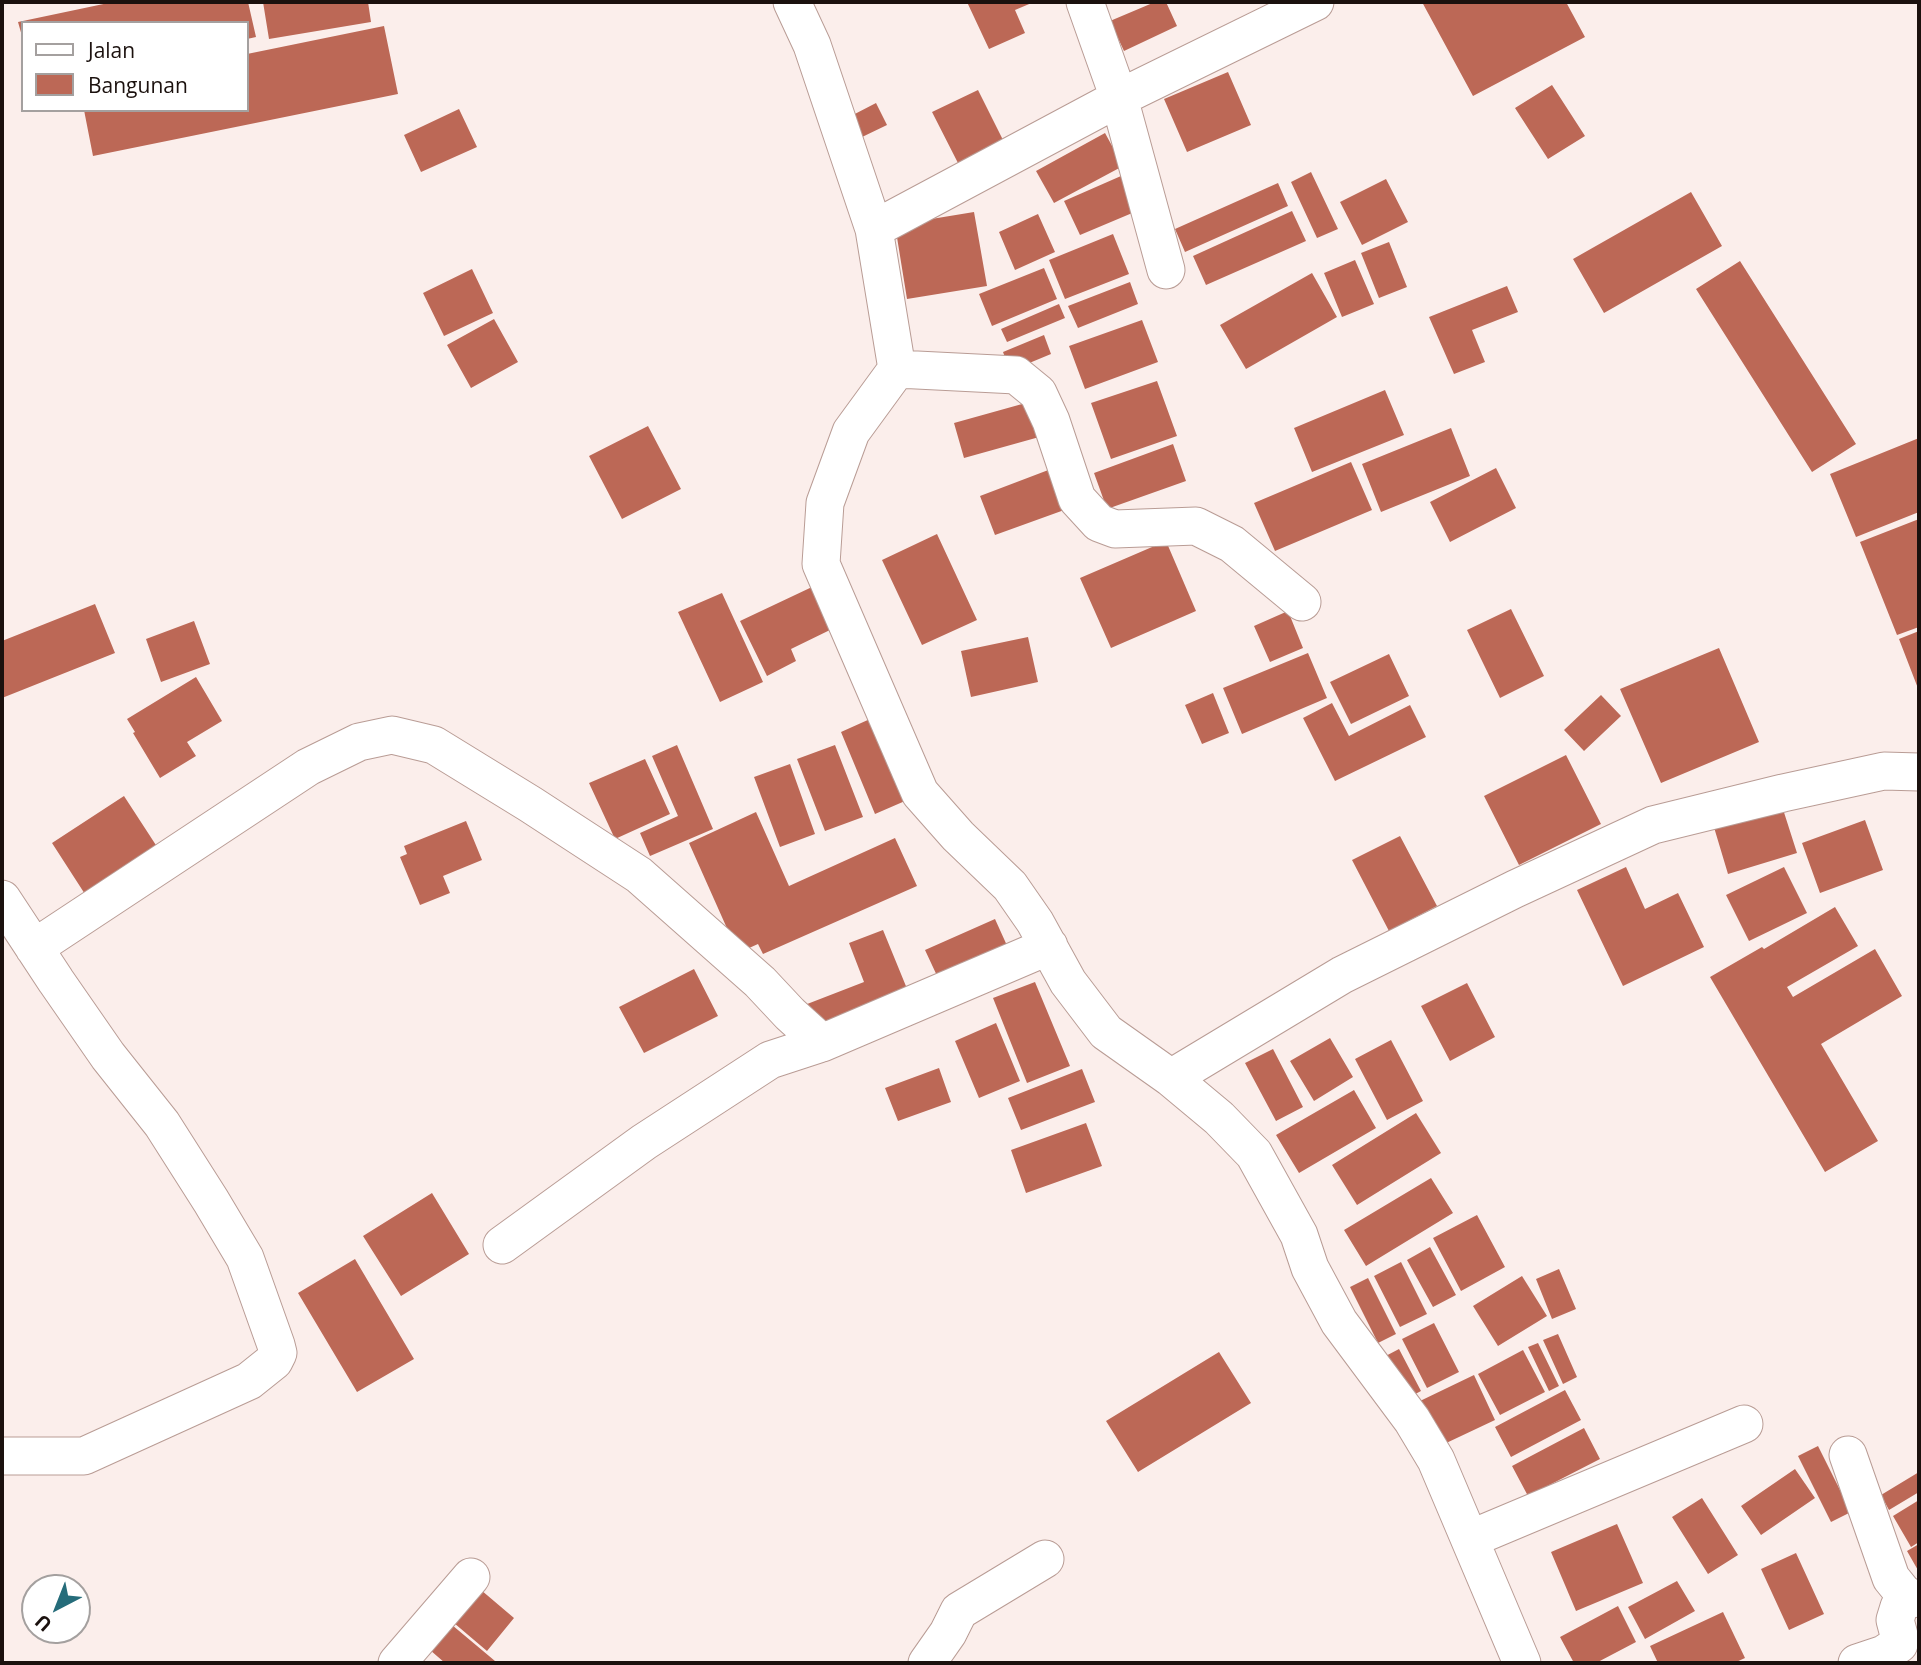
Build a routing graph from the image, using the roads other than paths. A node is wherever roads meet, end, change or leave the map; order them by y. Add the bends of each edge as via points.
1 (792, 2) edge
2 (1085, 2) edge
3 (1315, 2) edge
4 (1119, 98) junction
5 (874, 229) junction
6 (1166, 270) dead end
7 (897, 369) junction
8 (1302, 602) dead end
9 (1919, 772) edge
10 (2, 899) edge
11 (1049, 946) junction
12 (34, 948) junction
13 (822, 1043) junction
14 (1171, 1078) junction
15 (502, 1245) dead end
16 (1744, 1424) dead end
17 (1848, 1455) dead end
18 (2, 1456) edge
19 (1470, 1539) junction
20 (1045, 1559) dead end
21 (471, 1577) dead end
22 (1914, 1599) edge
23 (397, 1663) edge
24 (927, 1663) edge
25 (1522, 1663) edge
26 (1857, 1663) edge

1 - 5 street via 812,44
2 - 4 street
3 - 4 street
4 - 5 street
4 - 6 street
5 - 7 street
7 - 8 street via 1016,375 1038,393 1077,499 1100,523 1115,529 1196,526 1232,544
7 - 11 street via 851,432 825,503 821,565 920,793 1010,886
9 - 14 street via 1884,771 1653,825 1342,975
10 - 12 street
11 - 13 street
11 - 14 street via 1106,1032
12 - 13 street via 308,767 359,742 392,735 434,745 639,875
12 - 18 street via 108,1056 162,1124 211,1201 245,1258 278,1353 249,1381 84,1456
13 - 15 street via 770,1059 644,1142
14 - 19 street via 1254,1154 1299,1235 1310,1268 1339,1322 1436,1460
16 - 19 street
17 - 22 street via 1891,1577
19 - 25 street
20 - 24 street via 959,1611
21 - 23 street
22 - 26 street via 1899,1606 1895,1620 1899,1644

